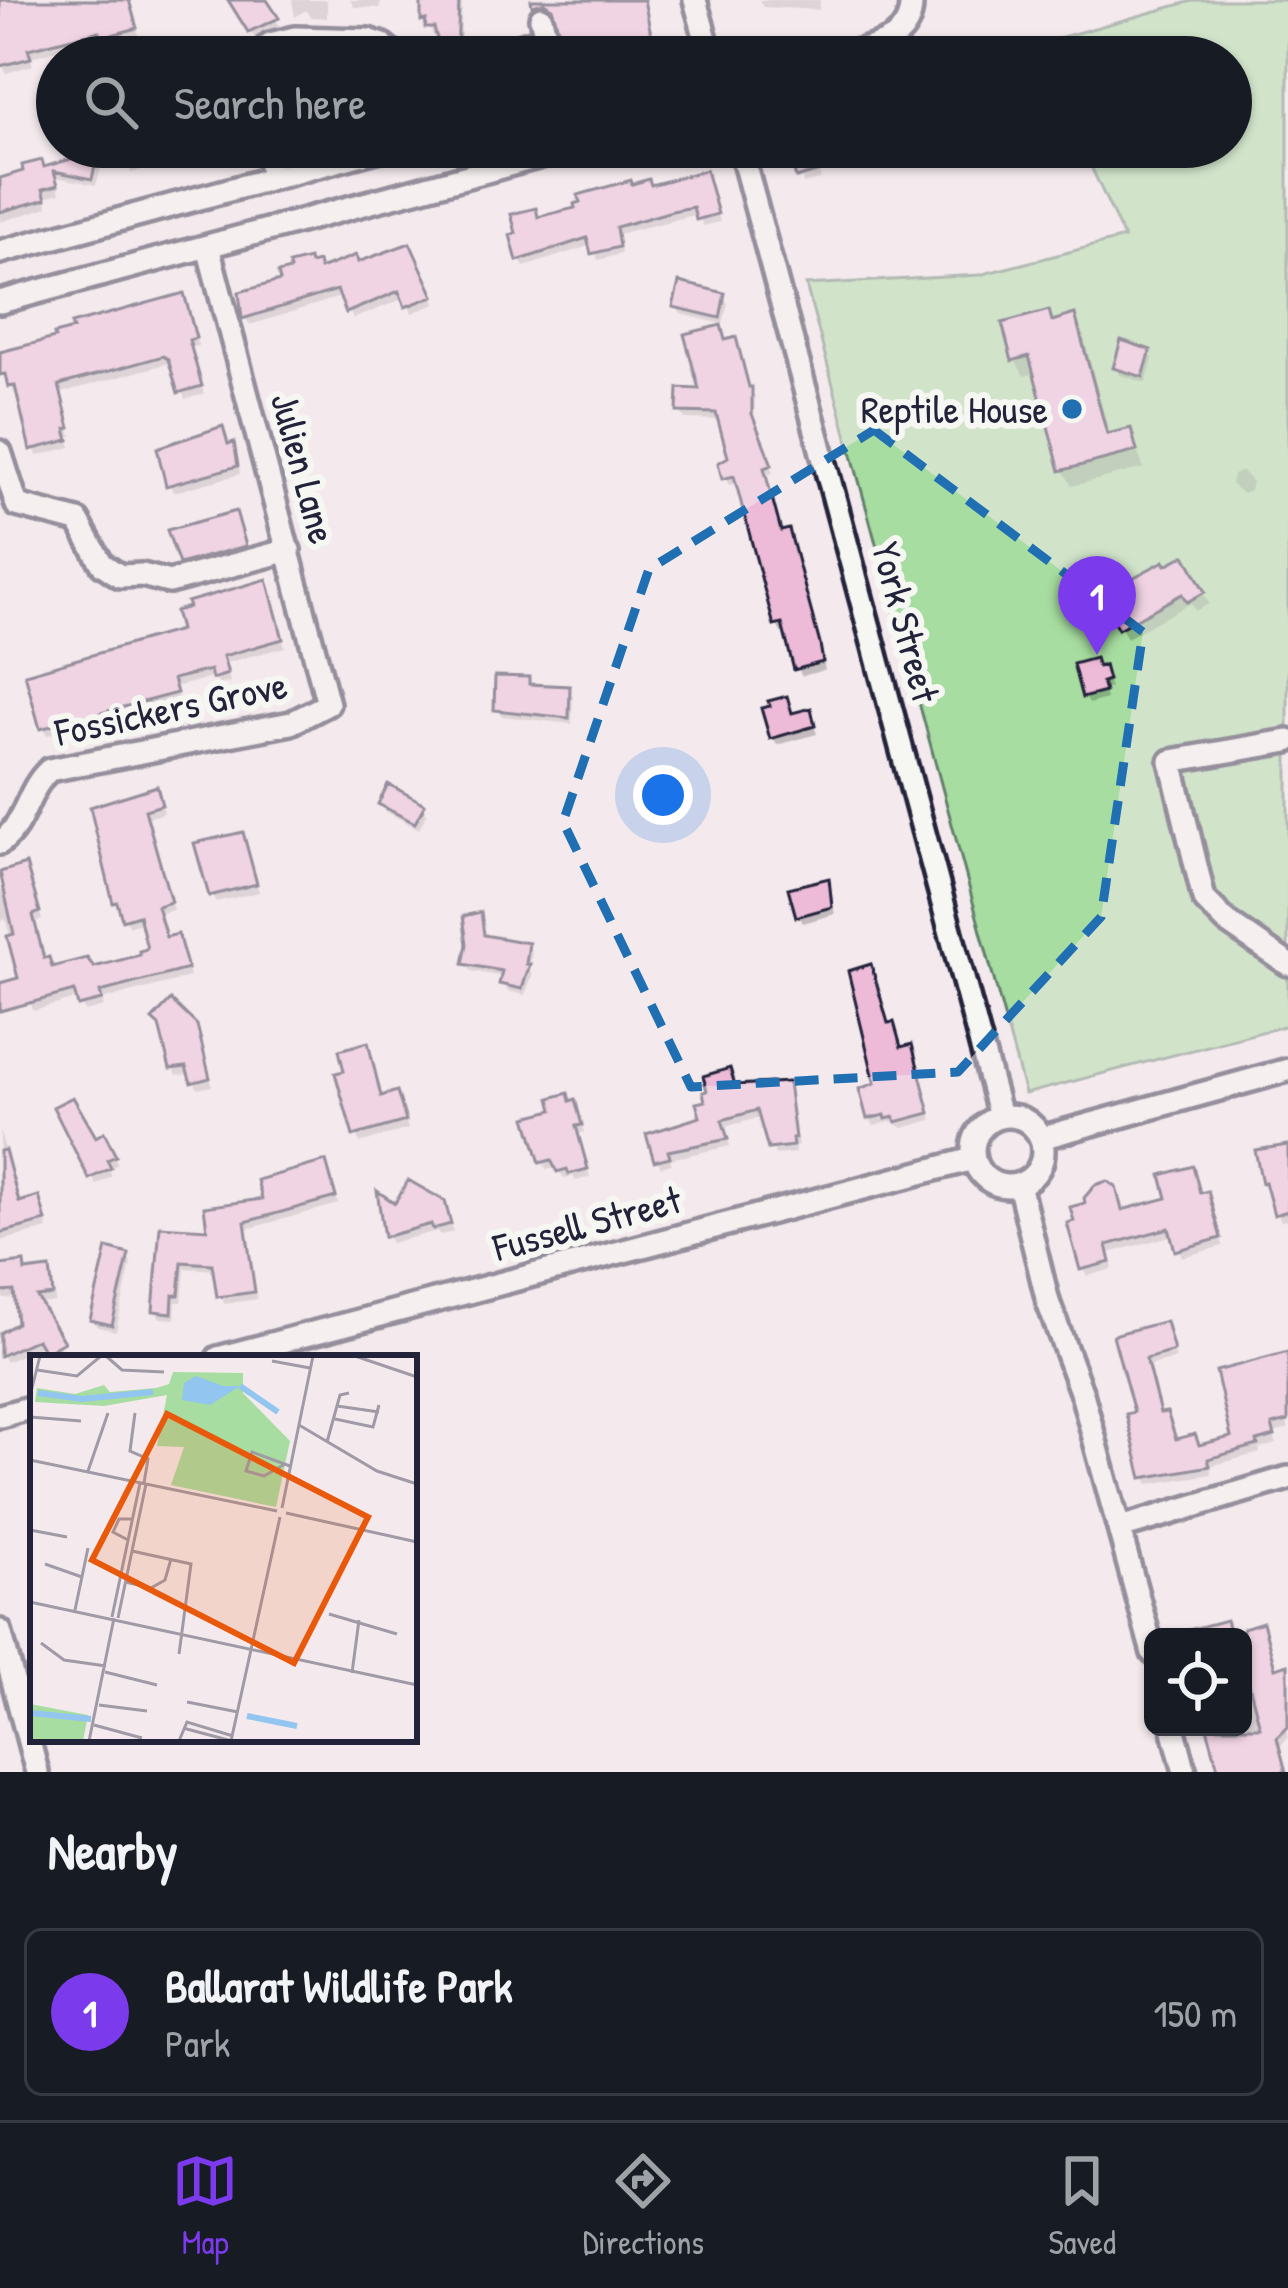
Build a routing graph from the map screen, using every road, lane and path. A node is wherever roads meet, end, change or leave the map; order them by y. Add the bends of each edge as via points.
1 (695, 0) edge
2 (541, 18) dead end
3 (546, 36) edge
4 (706, 36) edge
5 (271, 168) edge
6 (310, 168) edge
7 (497, 168) edge
8 (746, 168) edge
9 (273, 178) junction
10 (208, 247) junction
11 (0, 252) edge
12 (0, 302) edge
13 (0, 452) edge
14 (289, 550) junction
15 (324, 707) joint
16 (1288, 740) edge
17 (0, 843) edge
18 (1288, 964) edge
19 (1288, 1070) edge
20 (1000, 1116) junction
21 (1041, 1138) junction
22 (974, 1159) junction
23 (1018, 1184) junction
24 (229, 1355) edge
25 (30, 1408) edge
26 (0, 1416) edge
27 (1288, 1478) edge
28 (1120, 1528) junction
29 (1146, 1628) edge
30 (0, 1631) edge
31 (1175, 1736) edge
32 (37, 1772) edge
33 (1185, 1772) edge

1 - 4 street
2 - 3 street
5 - 9 street
6 - 9 street
7 - 10 street
8 - 20 street, York Street
9 - 11 street
10 - 12 street
10 - 14 street, Julien Lane
13 - 14 street via 19,508 78,521 100,560 120,576 169,582
14 - 15 street, Julien Lane
15 - 17 street, Fossickers Grove via 291,723 52,769
16 - 18 street via 1172,761 1204,899
19 - 21 street
20 - 21 street via 1020,1117
20 - 22 street via 975,1137
21 - 23 street via 1040,1166
22 - 23 street via 991,1181
22 - 24 street, Fussell Street
23 - 28 street
25 - 26 street
27 - 28 street
28 - 29 street
30 - 32 street
31 - 33 street

